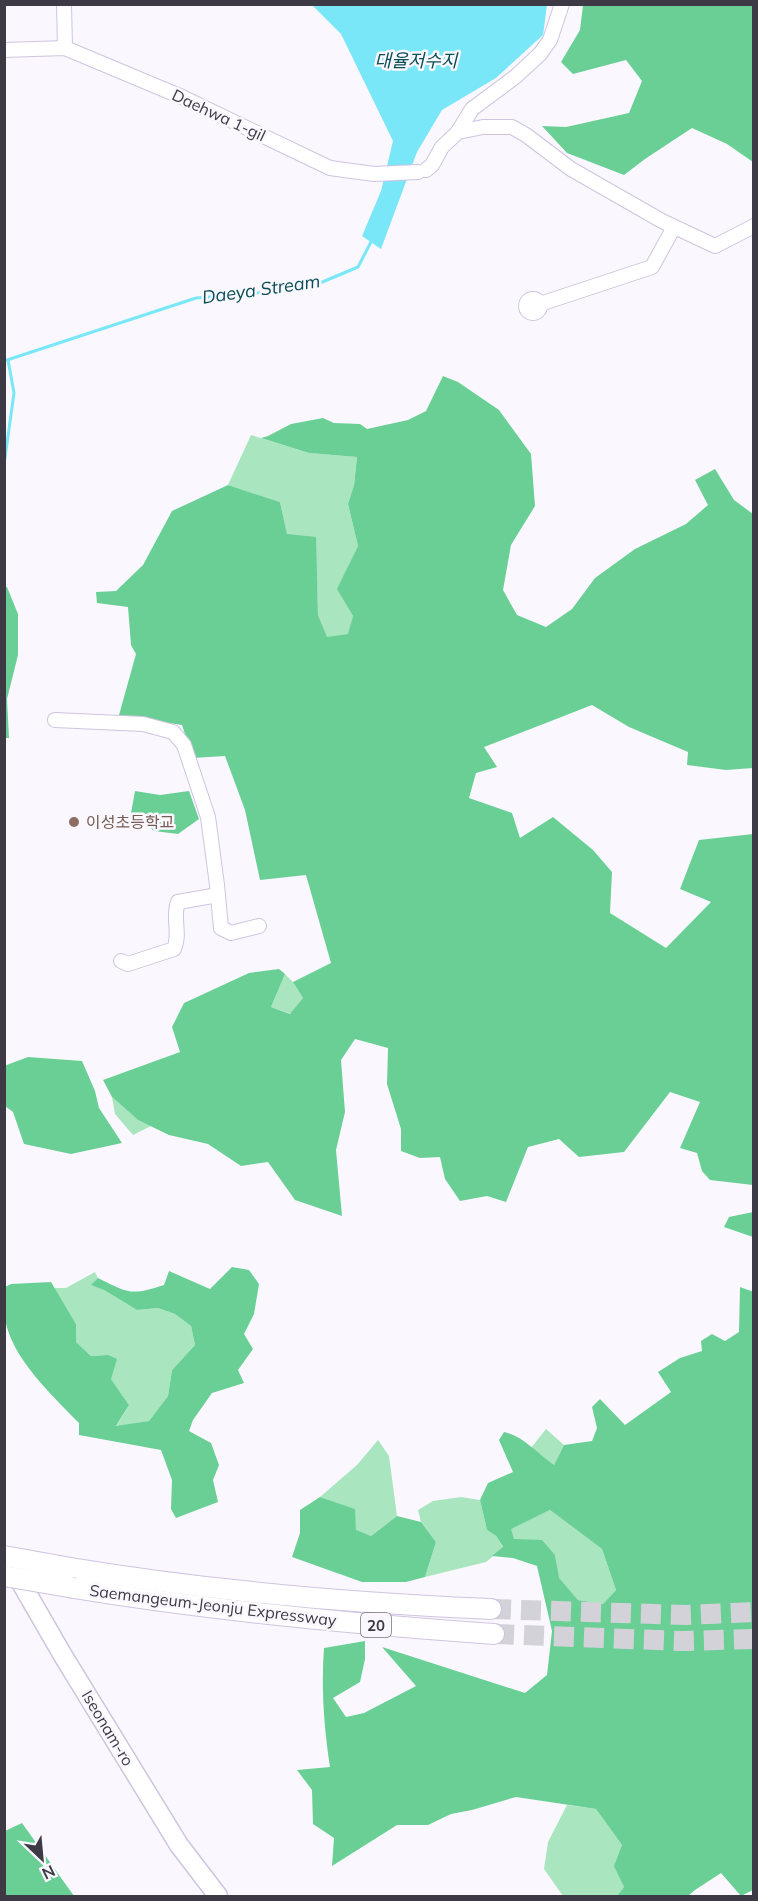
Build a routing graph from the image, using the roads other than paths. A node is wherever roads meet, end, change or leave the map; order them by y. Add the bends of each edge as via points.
1 (64, 4) edge
2 (562, 4) edge
3 (65, 48) junction
4 (4, 50) edge
5 (458, 132) junction
6 (753, 226) edge
7 (674, 227) junction
8 (540, 304) dead end
9 (55, 720) dead end
10 (218, 895) junction
11 (259, 926) dead end
12 (121, 961) dead end
13 (4, 1556) edge
14 (4, 1576) edge
15 (233, 1600) junction
16 (260, 1603) junction
17 (491, 1609) tunnel mouth
18 (494, 1634) tunnel mouth
19 (218, 1896) edge

1 - 3 street
2 - 5 street via 550,40 540,54 472,109
3 - 4 street, Daehwa 1-gil
3 - 5 street, Daehwa 1-gil via 182,97 330,168 374,174 422,171 432,165 442,147
5 - 7 street via 512,127 571,170
6 - 7 street via 715,246
7 - 8 street via 652,267
9 - 10 street via 143,724 173,732 184,745 208,817
10 - 11 street via 221,928 231,933
10 - 12 street via 178,902 174,950 128,964
13 - 15 highway, Saemangeum-Jeonju Expressway / 20, bridge
13 - 19 main road, Iseonam-ro via 179,1845
14 - 15 highway, Saemangeum-Jeonju Expressway / 20, bridge via 185,1604
15 - 16 highway, Saemangeum-Jeonju Expressway / 20
16 - 17 highway, Saemangeum-Jeonju Expressway / 20
16 - 18 highway, Saemangeum-Jeonju Expressway / 20 via 369,1625

